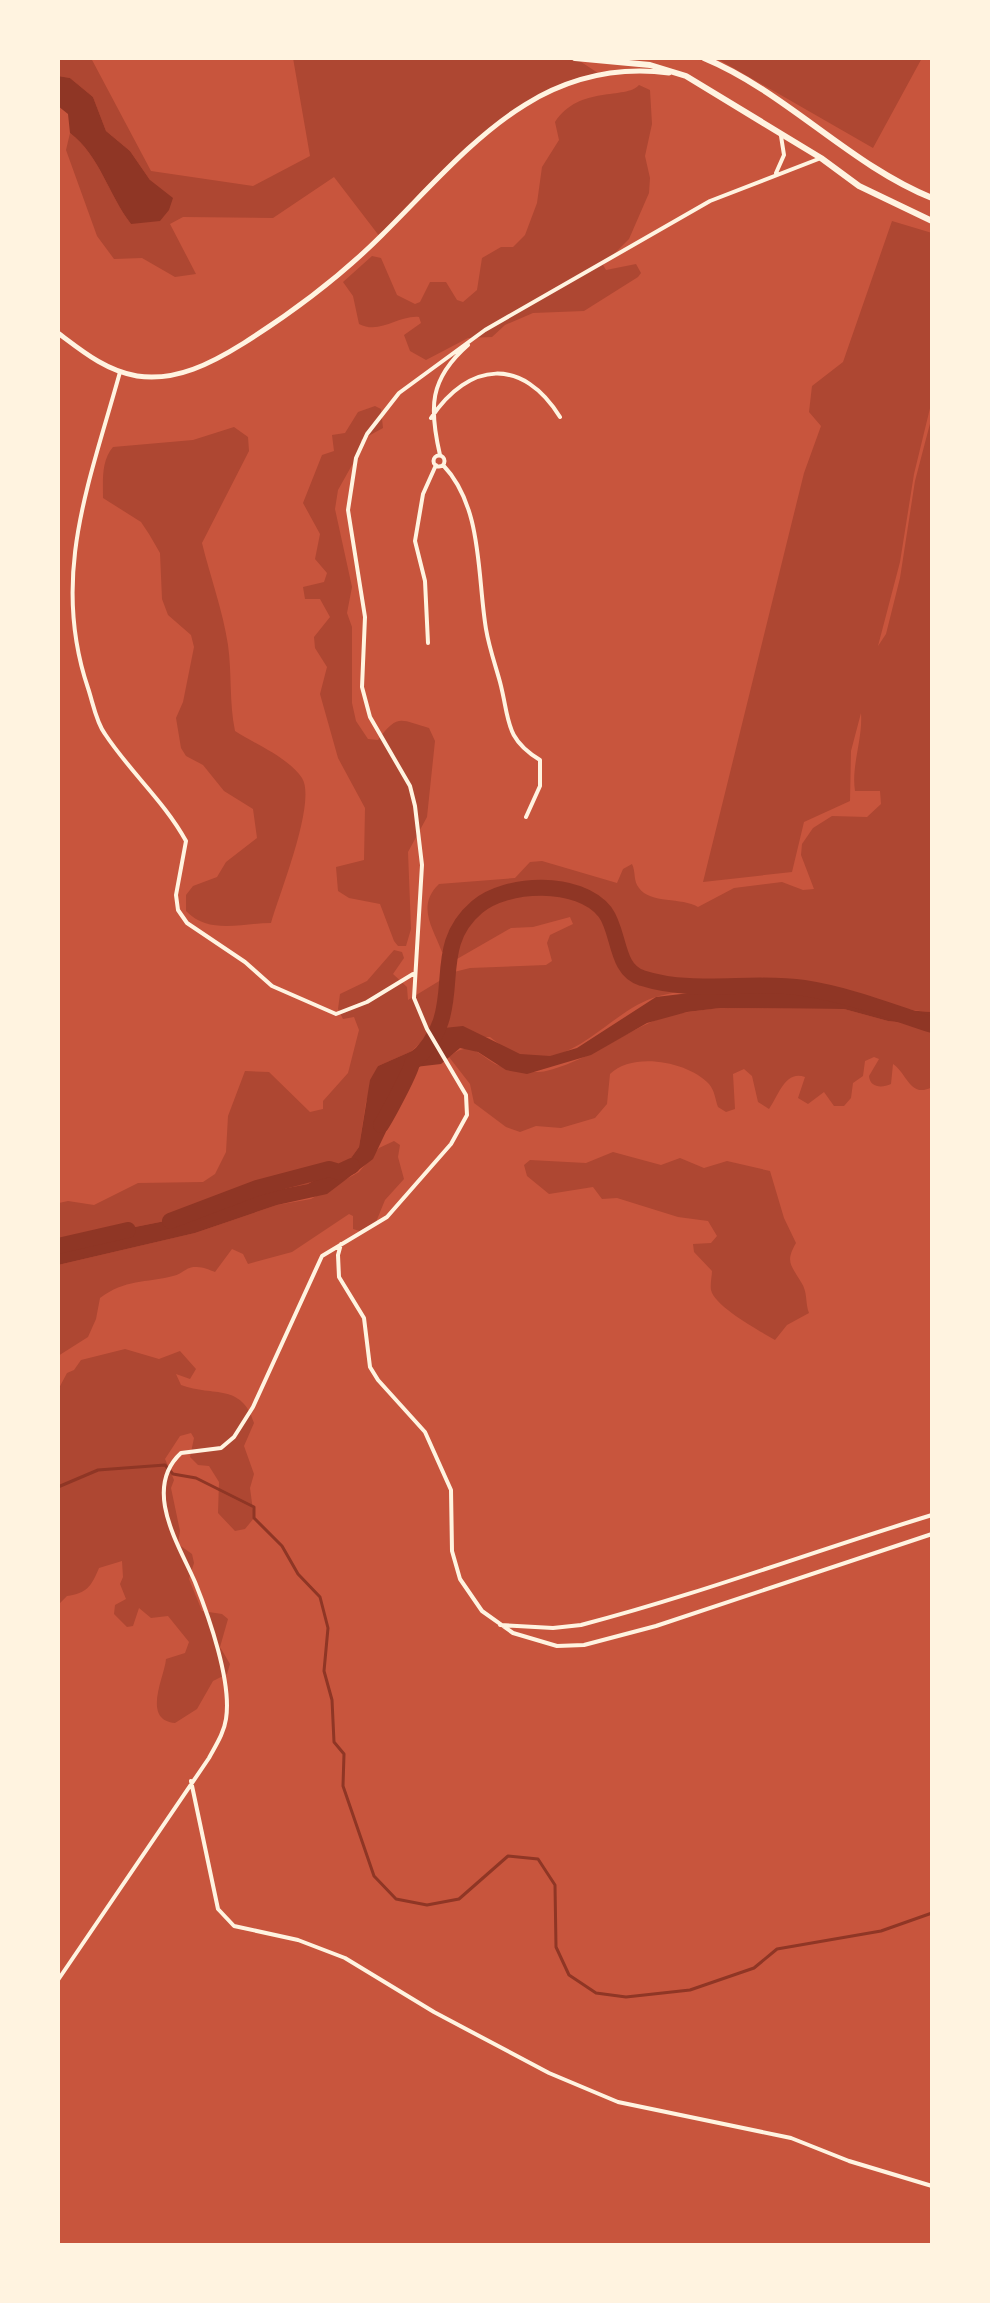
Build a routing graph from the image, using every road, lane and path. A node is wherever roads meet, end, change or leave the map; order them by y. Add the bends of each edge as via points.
1 (575, 58) edge
2 (704, 58) edge
3 (684, 76) junction
4 (781, 134) junction
5 (821, 158) junction
6 (775, 175) junction
7 (932, 198) edge
8 (932, 221) edge
9 (485, 330) junction
10 (58, 333) edge
11 (120, 372) junction
12 (560, 417) dead end
13 (431, 418) junction
14 (440, 455) junction
15 (436, 465) junction
16 (443, 465) junction
17 (428, 643) dead end
18 (526, 817) dead end
19 (414, 974) junction
20 (342, 1241) junction
21 (932, 1515) edge
22 (932, 1534) edge
23 (498, 1625) junction
24 (191, 1781) junction
25 (58, 1980) edge
26 (932, 2186) edge

1 - 3 highway via 650,65
2 - 7 highway via 822,128 905,187
3 - 4 highway
3 - 11 street via 598,73 536,96 483,136 380,237 275,323 182,374 146,377
4 - 5 highway
4 - 6 street via 784,155
5 - 6 street
5 - 8 highway via 883,200
6 - 9 street via 710,201
9 - 13 street via 445,369
9 - 19 street via 381,412 361,446 350,484 348,510 365,617 362,687 370,717 410,786 419,832 421,902
10 - 11 street via 95,361
11 - 19 street via 74,545 70,591 81,667 103,732 169,812 186,841 178,910 187,923 272,986 336,1014
12 - 13 street via 535,386 496,372 469,378 447,394
13 - 14 street
14 - 15 street via 434,458
14 - 16 street
15 - 16 street
15 - 17 street via 423,494 415,541 425,581
16 - 18 street via 466,499 510,734 540,760 540,786
19 - 20 street via 414,998 468,1105 459,1134 387,1217
20 - 23 street via 339,1277 364,1318 370,1367 434,1449 451,1490 452,1551 460,1579
20 - 24 street via 322,1256 234,1437 221,1448 181,1453 165,1477 163,1495 176,1545 207,1616 226,1697 221,1737
21 - 23 street via 747,1578 581,1625
22 - 23 street via 584,1645 532,1641
24 - 25 street
24 - 26 street via 218,1909 234,1926 298,1940 345,1958 549,2073 618,2102 791,2138

